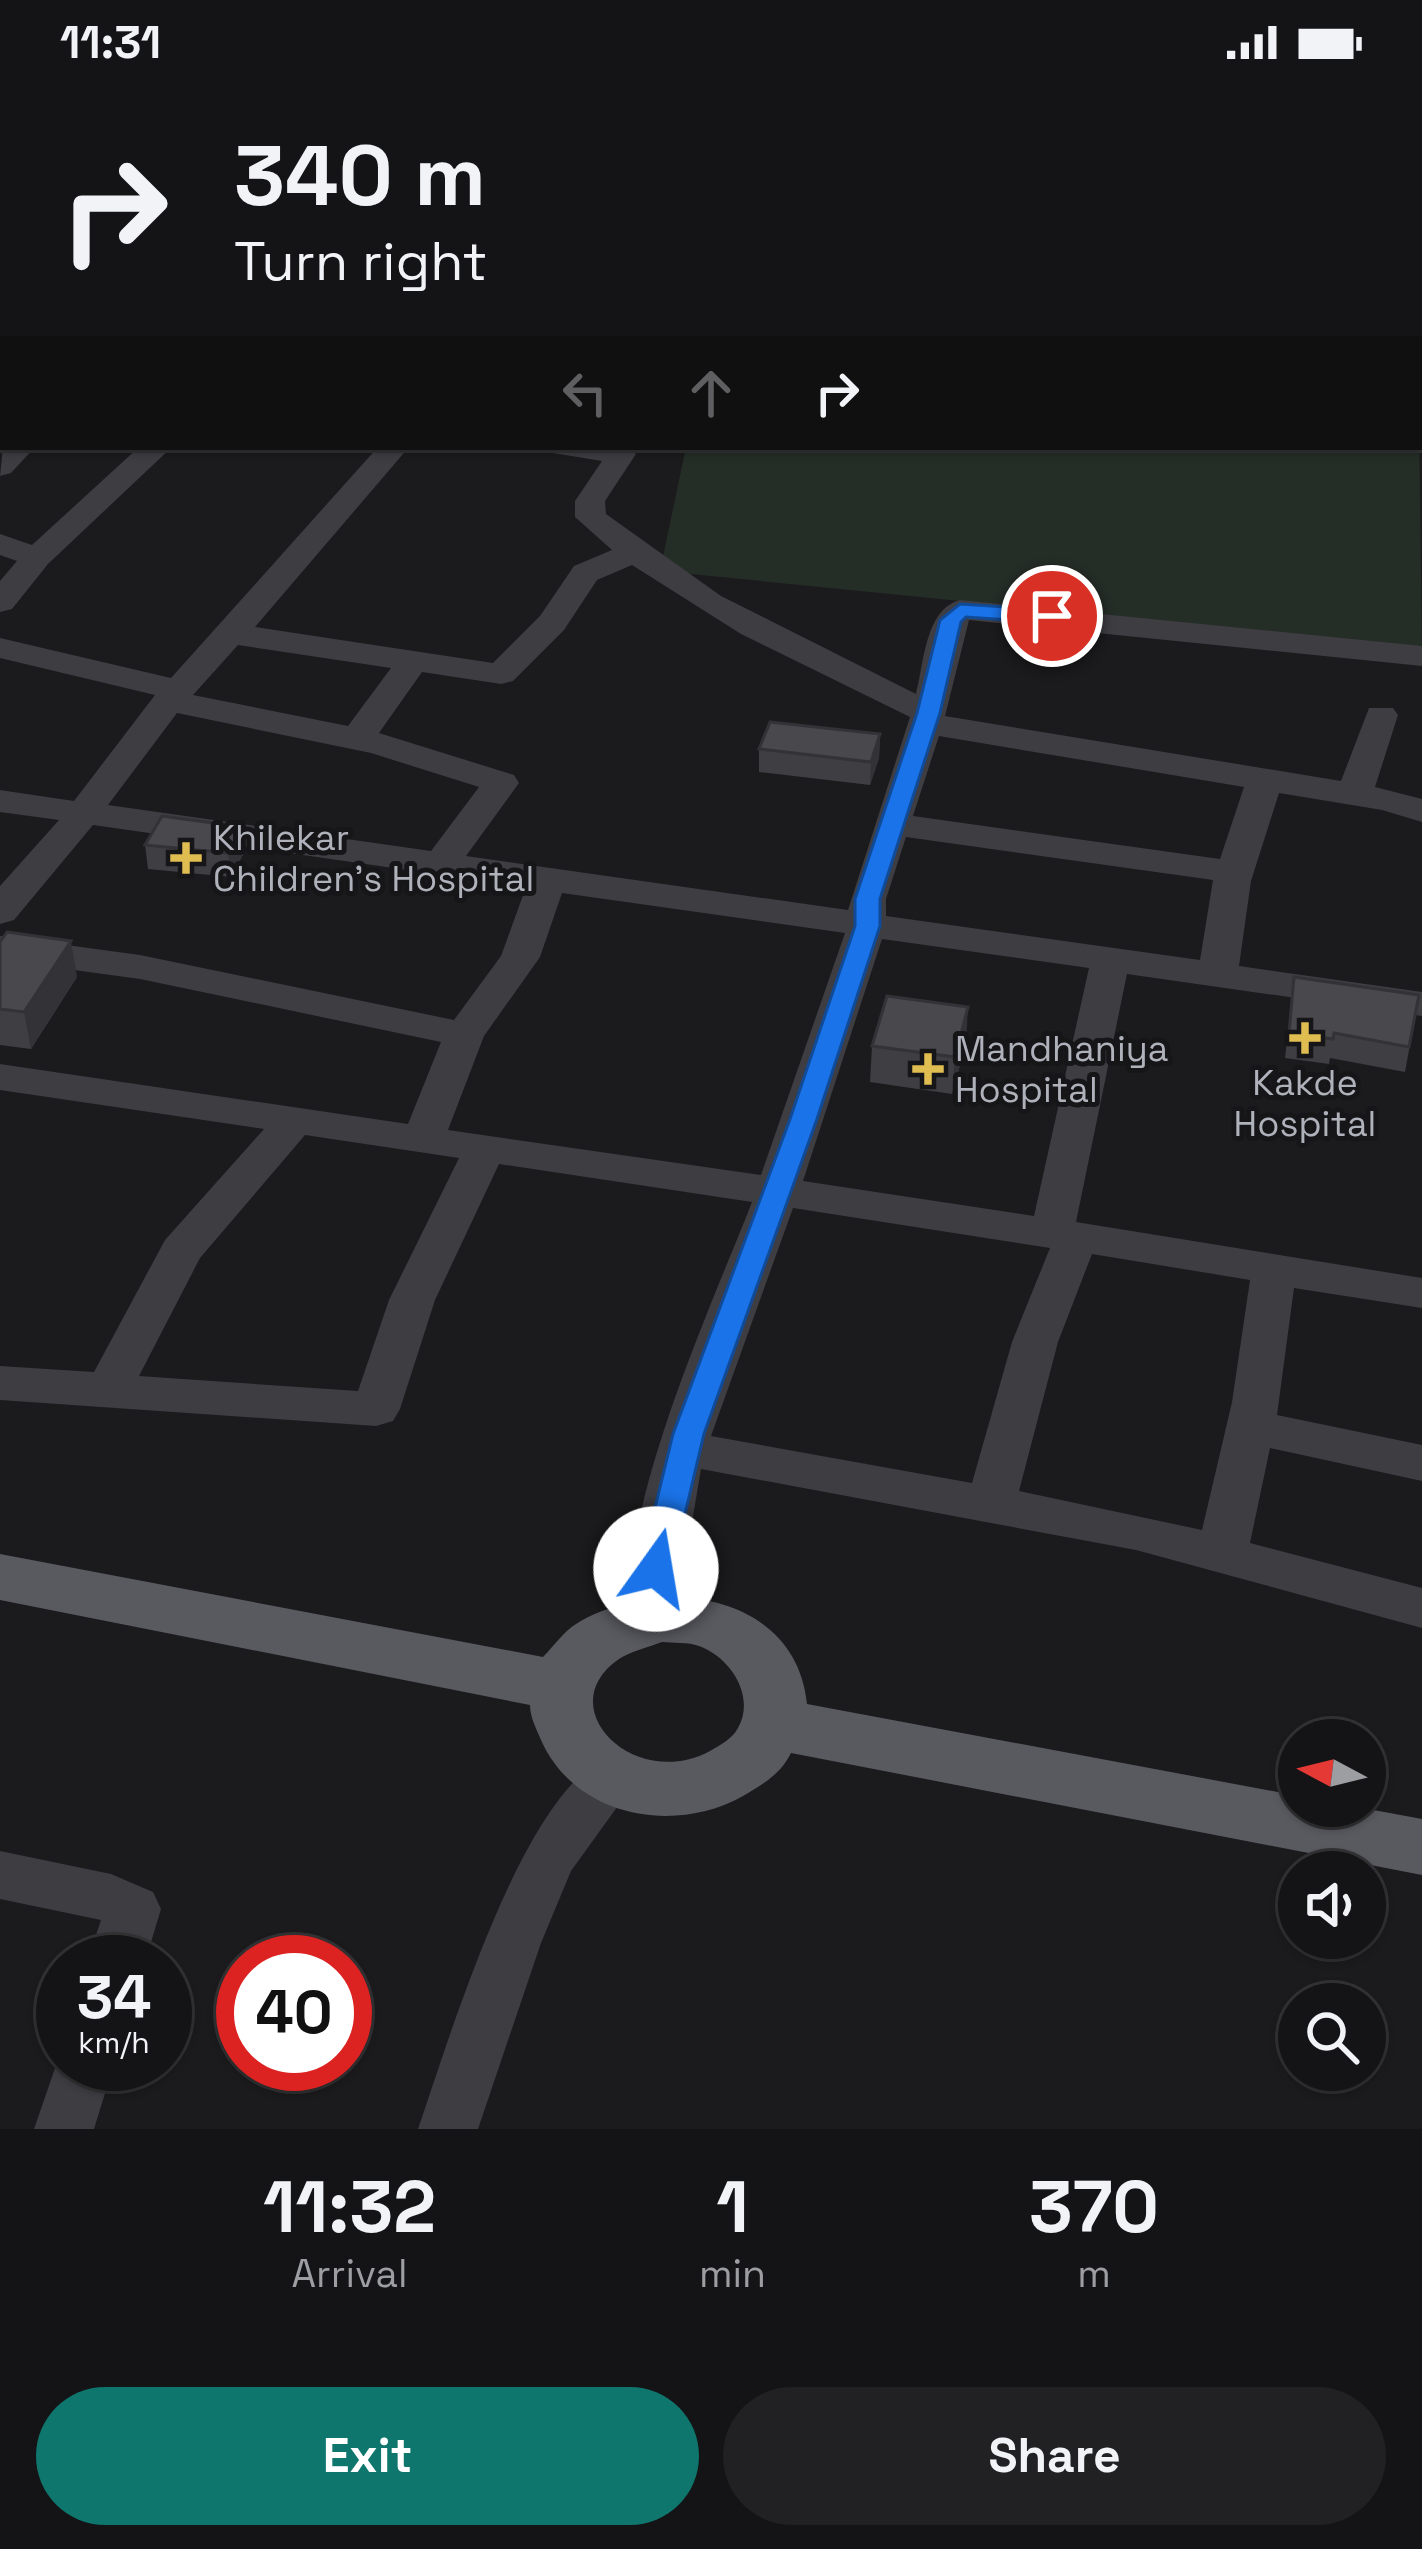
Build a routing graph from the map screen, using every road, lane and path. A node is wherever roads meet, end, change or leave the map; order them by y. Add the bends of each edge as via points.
1 (154, 450) edge
2 (391, 450) edge
3 (624, 451) edge
4 (0, 544) edge
5 (631, 554) junction
6 (37, 557) junction
7 (0, 602) edge
8 (232, 634) junction
9 (0, 648) edge
10 (1422, 656) edge
11 (414, 660) junction
12 (174, 696) junction
13 (1381, 715) dead end
14 (927, 718) junction
15 (357, 739) junction
16 (1265, 779) junction
17 (1355, 794) junction
18 (0, 801) edge
19 (1422, 811) edge
20 (85, 812) junction
21 (891, 824) junction
22 (440, 867) junction
23 (1234, 872) junction
24 (547, 882) junction
25 (0, 912) edge
26 (867, 926) junction
27 (0, 948) edge
28 (1110, 960) junction
29 (1218, 975) junction
30 (1422, 1004) edge
31 (464, 1035) junction
32 (0, 1077) edge
33 (296, 1120) junction
34 (424, 1138) junction
35 (484, 1148) junction
36 (776, 1195) junction
37 (1064, 1236) junction
38 (1274, 1269) junction
39 (1422, 1293) edge
40 (0, 1382) edge
41 (108, 1390) junction
42 (1250, 1427) junction
43 (685, 1449) junction
44 (1422, 1463) edge
45 (992, 1504) junction
46 (1222, 1554) junction
47 (0, 1577) edge
48 (1422, 1608) edge
49 (659, 1618) junction
50 (562, 1686) junction
51 (774, 1724) junction
52 (610, 1778) junction
53 (1422, 1847) edge
54 (0, 1875) edge
55 (125, 1935) edge
56 (76, 2091) edge
57 (64, 2129) edge
58 (448, 2129) edge

1 - 6 street
2 - 8 street
3 - 5 street via 590,501 591,518
4 - 6 street
5 - 11 street via 585,573 552,623 500,674
5 - 14 street
6 - 7 street
8 - 11 street
8 - 12 street
9 - 12 street
10 - 14 street via 960,610
11 - 15 street
12 - 15 street
12 - 20 street
13 - 17 street
14 - 16 street
14 - 21 street
15 - 22 street via 501,783
16 - 17 street
16 - 23 street
17 - 19 street
18 - 20 street
20 - 22 street
20 - 25 street
21 - 23 street
21 - 26 street via 867,899
22 - 24 street
23 - 29 street
24 - 26 street
24 - 31 street via 520,957
26 - 28 street
26 - 36 street
27 - 31 street via 140,968
28 - 29 street
28 - 37 street
29 - 30 street
31 - 34 street
32 - 33 street
33 - 34 street
33 - 41 street via 181,1251
34 - 35 street
35 - 36 street
35 - 41 street via 412,1300 376,1409
36 - 37 street
36 - 43 street
37 - 38 street
37 - 45 street
38 - 39 street
38 - 42 street
40 - 41 street
42 - 44 street
42 - 46 street
43 - 45 street
43 - 49 street via 656,1569
45 - 46 street
46 - 48 street
47 - 50 main road
49 - 50 main road via 598,1640
49 - 51 main road via 693,1620 750,1647 769,1670
50 - 52 main road via 570,1744
51 - 52 main road via 733,1774 699,1788 661,1791
51 - 53 main road
52 - 58 street via 549,1858
54 - 55 street via 111,1898 133,1910
56 - 57 street

